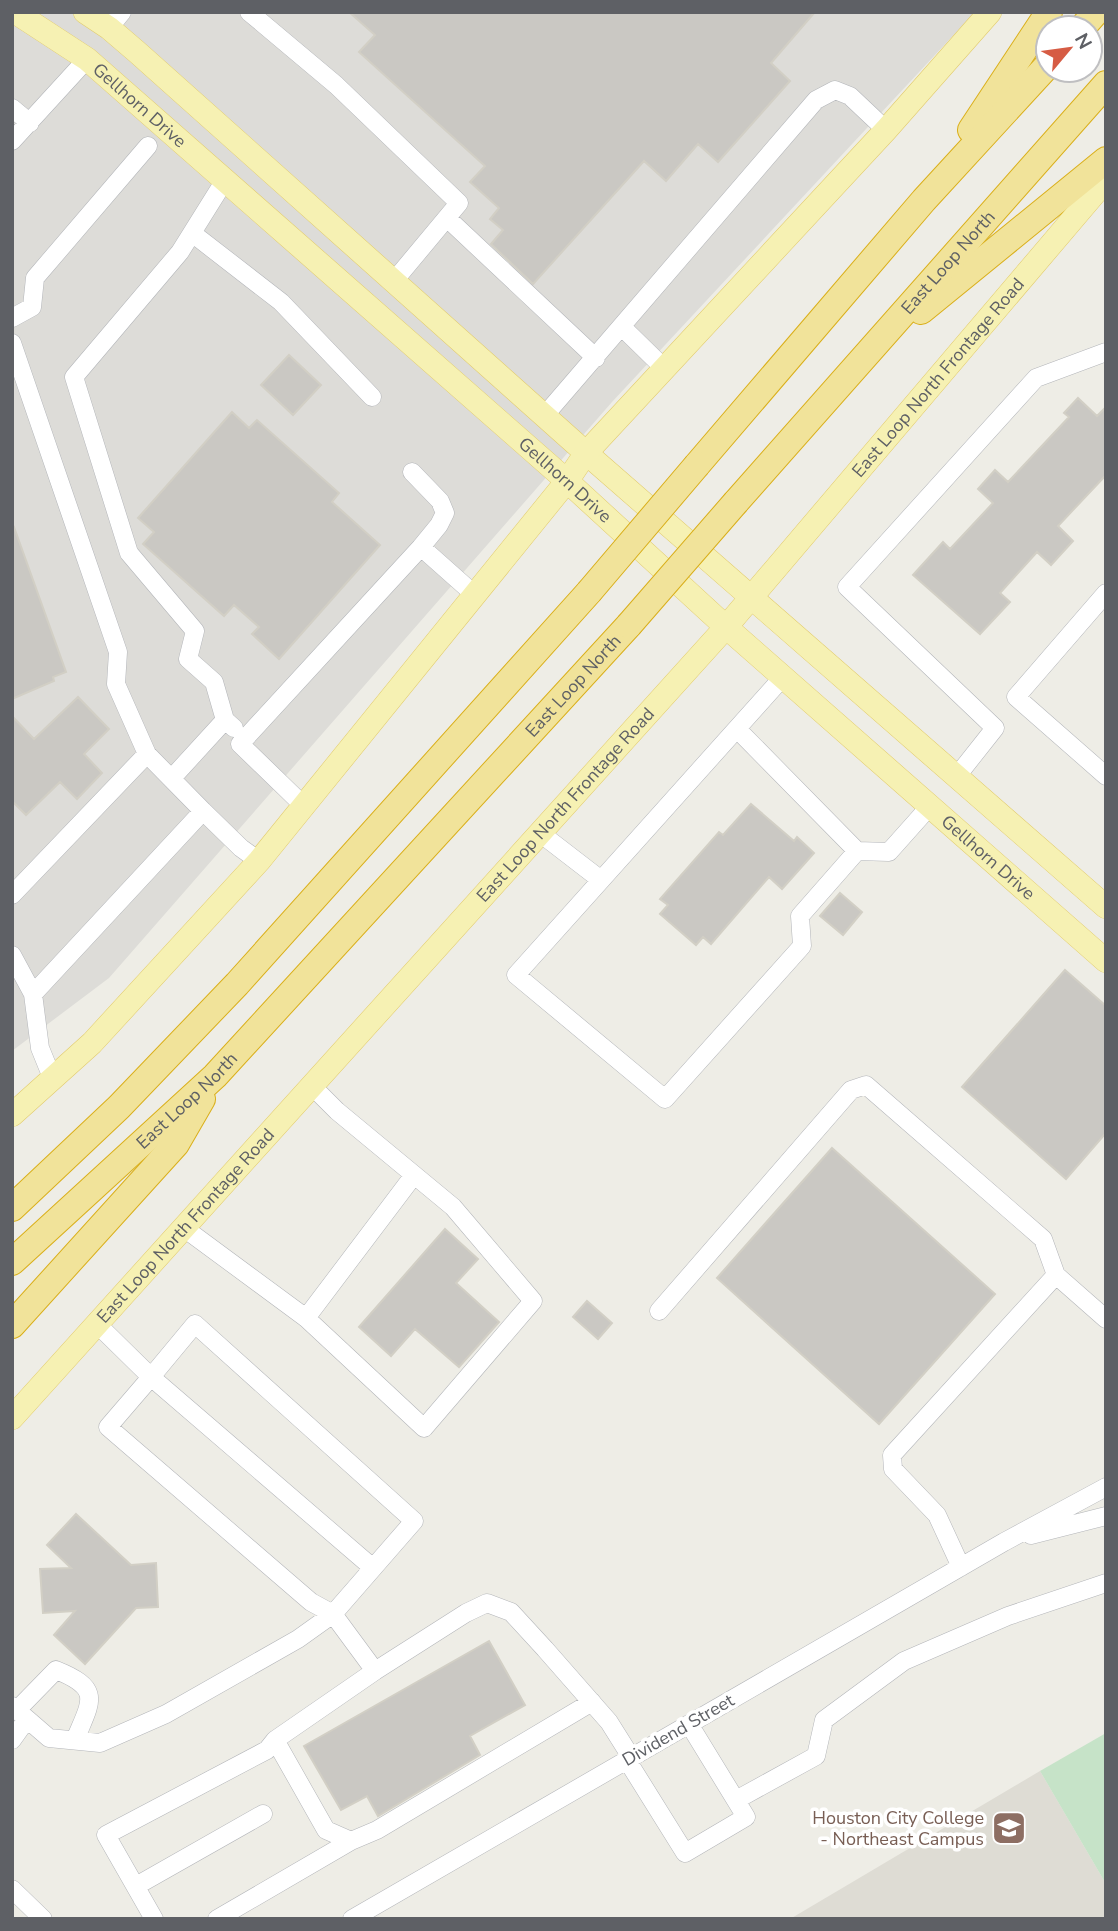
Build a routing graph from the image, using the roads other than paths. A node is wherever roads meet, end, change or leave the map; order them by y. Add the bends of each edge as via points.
1 (15, 12) edge
2 (86, 12) edge
3 (249, 12) edge
4 (1049, 12) edge
5 (988, 13) edge
6 (116, 20) edge
7 (87, 59) junction
8 (1034, 80) edge
9 (1106, 84) edge
10 (12, 108) edge
11 (30, 123) junction
12 (886, 130) junction
13 (12, 141) edge
14 (148, 146) dead end
15 (1106, 160) edge
16 (225, 180) junction
17 (1106, 180) edge
18 (925, 200) junction
19 (447, 218) junction
20 (192, 233) junction
21 (394, 281) junction
22 (371, 309) junction
23 (12, 318) edge
24 (622, 327) junction
25 (12, 343) edge
26 (1106, 352) edge
27 (596, 358) junction
28 (860, 361) junction
29 (665, 369) junction
30 (372, 397) dead end
31 (545, 415) junction
32 (586, 453) junction
33 (412, 472) dead end
34 (567, 481) junction
35 (421, 547) junction
36 (1106, 593) edge
37 (475, 595) junction
38 (752, 597) junction
39 (726, 627) junction
40 (783, 677) junction
41 (225, 720) junction
42 (737, 729) junction
43 (245, 738) junction
44 (147, 754) junction
45 (957, 776) junction
46 (1106, 776) edge
47 (172, 778) junction
48 (304, 806) junction
49 (930, 806) junction
50 (203, 811) junction
51 (540, 833) junction
52 (857, 851) junction
53 (259, 861) junction
54 (601, 880) junction
55 (12, 895) edge
56 (1106, 907) edge
57 (1102, 951) edge
58 (12, 955) edge
59 (33, 994) junction
60 (215, 1076) junction
61 (52, 1080) junction
62 (312, 1086) junction
63 (119, 1107) junction
64 (12, 1115) edge
65 (414, 1175) junction
66 (12, 1184) edge
67 (12, 1208) edge
68 (184, 1227) junction
69 (12, 1262) edge
70 (1056, 1275) junction
71 (659, 1311) dead end
72 (306, 1318) junction
73 (1106, 1320) edge
74 (97, 1324) junction
75 (12, 1325) edge
76 (151, 1377) junction
77 (12, 1418) edge
78 (1106, 1487) edge
79 (1106, 1516) edge
80 (1004, 1542) junction
81 (961, 1567) junction
82 (373, 1568) junction
83 (1106, 1583) edge
84 (333, 1614) junction
85 (375, 1671) junction
86 (592, 1702) junction
87 (19, 1712) edge
88 (689, 1724) junction
89 (12, 1740) edge
90 (75, 1740) junction
91 (275, 1740) junction
92 (629, 1759) junction
93 (736, 1800) junction
94 (263, 1814) dead end
95 (351, 1841) junction
96 (136, 1886) junction
97 (12, 1889) edge
98 (43, 1919) edge
99 (154, 1919) edge
100 (217, 1919) edge
101 (352, 1919) edge

1 - 7 main road, Gellhorn Drive
2 - 6 main road, Gellhorn Drive
3 - 19 street via 336,85 459,203
4 - 18 highway
5 - 12 main road
6 - 7 main road
6 - 21 main road, Gellhorn Drive
7 - 11 street
7 - 16 main road, Gellhorn Drive
8 - 18 highway
9 - 28 highway, East Loop North
10 - 11 street
11 - 13 street
12 - 24 street via 850,96 835,90 816,100
12 - 29 main road
14 - 23 street via 35,278 32,307
15 - 28 highway
16 - 20 street
16 - 22 main road, Gellhorn Drive
17 - 38 main road, East Loop North Frontage Road
18 - 63 highway, bridge via 542,647
19 - 21 street
19 - 27 street
20 - 30 street via 281,302
20 - 41 street via 74,377 130,553 195,631 188,659 214,682
21 - 22 main road
21 - 31 main road, Gellhorn Drive
22 - 34 main road, Gellhorn Drive
24 - 27 street
24 - 29 street
25 - 44 street via 118,652 116,684
26 - 45 street via 1036,379 847,587 995,728
27 - 31 street
28 - 60 highway, East Loop North, bridge via 629,625
29 - 32 main road
31 - 32 main road, Gellhorn Drive
32 - 34 main road
32 - 38 main road, Gellhorn Drive
33 - 35 street via 434,493 445,513
34 - 37 main road
34 - 39 main road, Gellhorn Drive
35 - 37 street
35 - 43 street
36 - 46 street via 1016,697
37 - 48 main road
38 - 39 main road, East Loop North Frontage Road
38 - 45 main road, Gellhorn Drive
39 - 40 main road, Gellhorn Drive
39 - 51 main road, East Loop North Frontage Road
40 - 42 street
40 - 49 main road, Gellhorn Drive
41 - 43 street
41 - 47 street
42 - 52 street
42 - 54 street
43 - 48 street via 240,744
44 - 47 street
44 - 55 street
45 - 49 main road
45 - 56 main road, Gellhorn Drive
47 - 50 street
48 - 53 main road
49 - 52 street via 889,852
49 - 57 main road, Gellhorn Drive
50 - 53 street
50 - 59 street
51 - 54 street
51 - 62 main road, East Loop North Frontage Road
52 - 54 street via 800,916 802,946 665,1099 516,975
53 - 61 main road via 92,1043
58 - 59 street
59 - 61 street via 40,1048
60 - 69 highway, East Loop North
60 - 75 highway via 176,1144
61 - 64 main road
62 - 65 street
62 - 68 main road, East Loop North Frontage Road
63 - 66 highway
63 - 67 highway
65 - 72 street
65 - 72 street via 453,1207 533,1301 424,1428
68 - 72 street
68 - 74 main road, East Loop North Frontage Road
70 - 71 street via 1043,1239 866,1085 851,1090
70 - 73 street
70 - 81 street via 892,1455 893,1469 937,1515
74 - 76 street
74 - 77 main road, East Loop North Frontage Road
76 - 82 street
76 - 82 street via 195,1324 414,1521
76 - 84 street via 108,1427 311,1602
78 - 80 street, Dividend Street
79 - 80 street, Dividend Street
80 - 81 street, Dividend Street
81 - 88 street, Dividend Street
82 - 84 street
83 - 93 street via 1008,1616 904,1661 824,1720 816,1756
84 - 85 street
84 - 90 street via 166,1714 100,1743
85 - 86 street via 487,1603 511,1612
85 - 91 street
86 - 92 street
86 - 95 street
87 - 89 street
87 - 90 street via 49,1738
87 - 90 street via 56,1670 79,1679 89,1698
88 - 92 street, Dividend Street
88 - 93 street
91 - 95 street via 326,1830
91 - 96 street via 267,1750 106,1835
92 - 93 street via 685,1853 746,1817
92 - 101 street, Dividend Street
94 - 96 street
95 - 100 street
96 - 99 street
97 - 98 street

